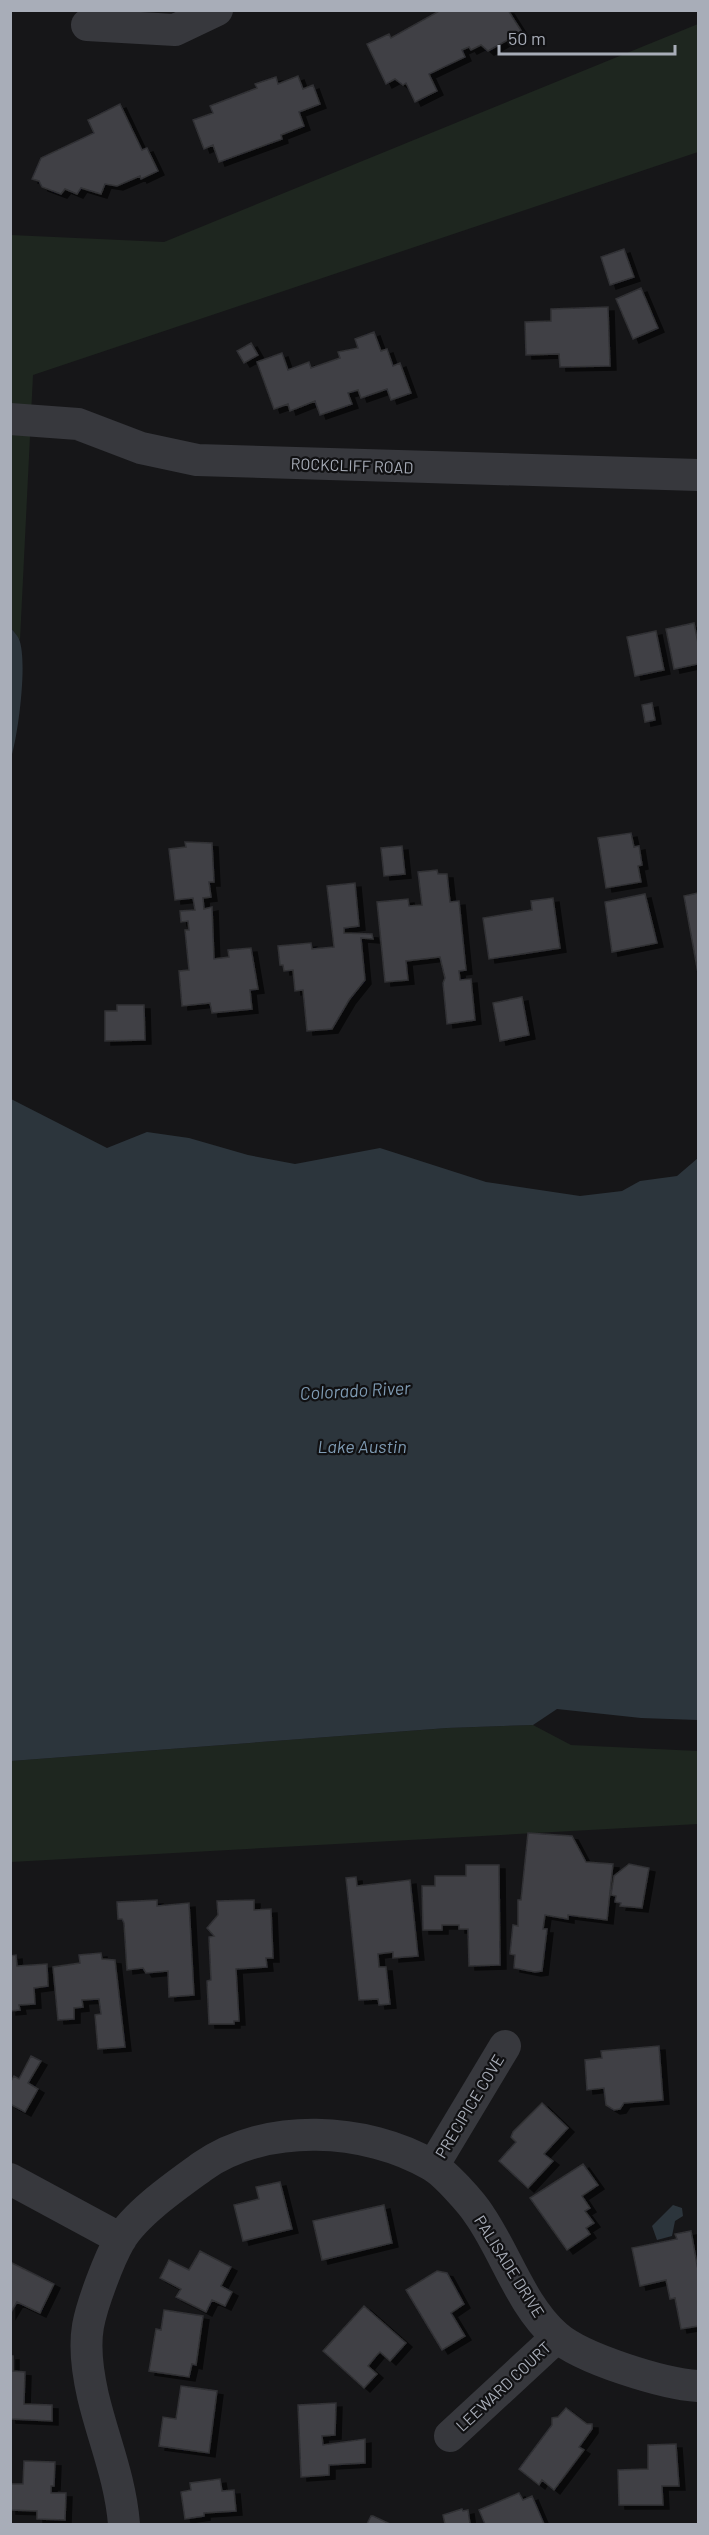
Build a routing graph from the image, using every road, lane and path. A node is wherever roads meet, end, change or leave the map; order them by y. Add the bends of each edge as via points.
1 (217, 10) edge
2 (87, 25) dead end
3 (10, 419) edge
4 (699, 475) edge
5 (506, 2046) dead end
6 (433, 2166) junction
7 (10, 2180) edge
8 (121, 2239) junction
9 (557, 2337) junction
10 (699, 2386) edge
11 (450, 2436) dead end
12 (123, 2524) edge

1 - 2 street via 175,30
3 - 4 street, ROCKCLIFF ROAD via 78,424 141,448 197,460
5 - 6 street, PRECIPICE COVE
6 - 8 street, PALISADE DRIVE via 390,2147 344,2135 297,2135 254,2142 208,2163 162,2196
6 - 9 street, PALISADE DRIVE via 480,2214 532,2305
7 - 8 street
8 - 12 street, PALISADE DRIVE via 88,2325 87,2360 121,2490
9 - 10 street, PALISADE DRIVE via 650,2378
9 - 11 street, LEEWARD COURT

